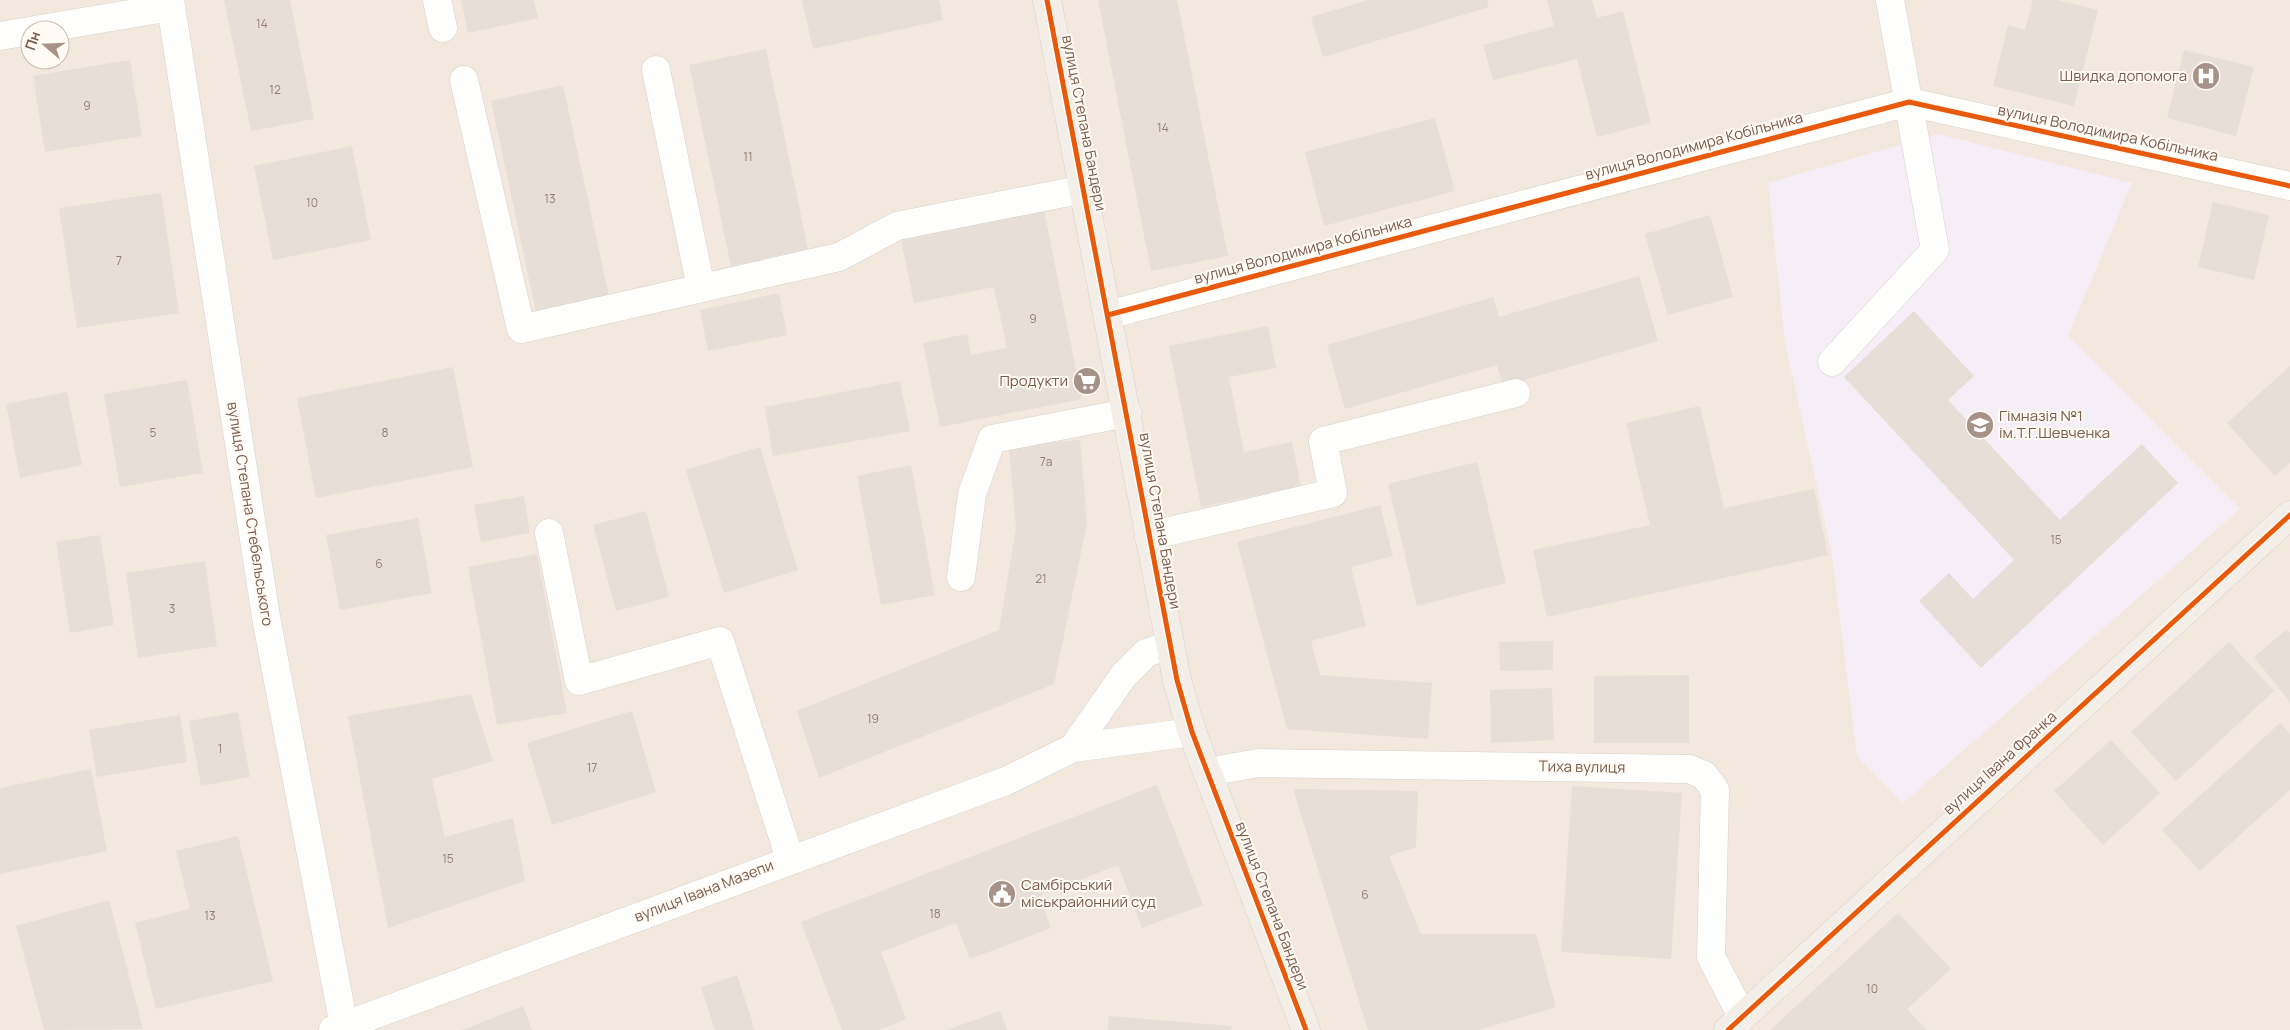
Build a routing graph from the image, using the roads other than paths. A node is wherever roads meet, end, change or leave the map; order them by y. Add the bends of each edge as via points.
1 (436, 0) edge
2 (1047, 0) edge
3 (1890, 0) edge
4 (170, 4) edge
5 (70, 23) edge
6 (443, 28) dead end
7 (20, 33) edge
8 (0, 36) edge
9 (656, 70) dead end
10 (464, 80) dead end
11 (1909, 102) junction
12 (2290, 186) edge
13 (1084, 189) junction
14 (701, 288) junction
15 (1108, 314) junction
16 (1832, 362) dead end
17 (1516, 393) dead end
18 (1127, 412) junction
19 (2290, 515) edge
20 (549, 533) dead end
21 (1149, 536) junction
22 (961, 577) dead end
23 (1170, 645) junction
24 (1192, 732) junction
25 (1073, 748) junction
26 (1208, 772) junction
27 (790, 859) junction
28 (1735, 1023) edge
29 (339, 1028) edge
30 (1306, 1030) edge

1 - 6 street
2 - 13 main road, вулиця Степана Бандери
3 - 11 street
4 - 5 street
4 - 29 street, вулиця Степана Стебельського via 267,623
7 - 8 street
9 - 14 street
10 - 14 street via 521,329
11 - 12 street, вулиця Володимира Кобільника
11 - 15 street, вулиця Володимира Кобільника
11 - 16 street via 1936,250
13 - 14 street via 897,226 839,257
13 - 15 main road, вулиця Степана Бандери
15 - 18 main road, вулиця Степана Бандери
17 - 21 street via 1323,441 1333,493
18 - 21 main road, вулиця Степана Бандери
18 - 22 street via 992,439 972,494
19 - 28 main road, вулиця Івана Франка
20 - 27 street via 579,681 720,641
21 - 23 main road, вулиця Степана Бандери
23 - 24 main road, вулиця Степана Бандери
23 - 25 street, вулиця Івана Мазепи via 1146,653 1124,675
24 - 25 street, вулиця Івана Мазепи
24 - 26 main road, вулиця Степана Бандери
25 - 27 street, вулиця Івана Мазепи via 1006,781
26 - 28 street, Тиха вулиця via 1268,763 1690,768 1704,775 1715,790 1711,957
26 - 30 main road, вулиця Степана Бандери
27 - 29 street, вулиця Івана Мазепи

